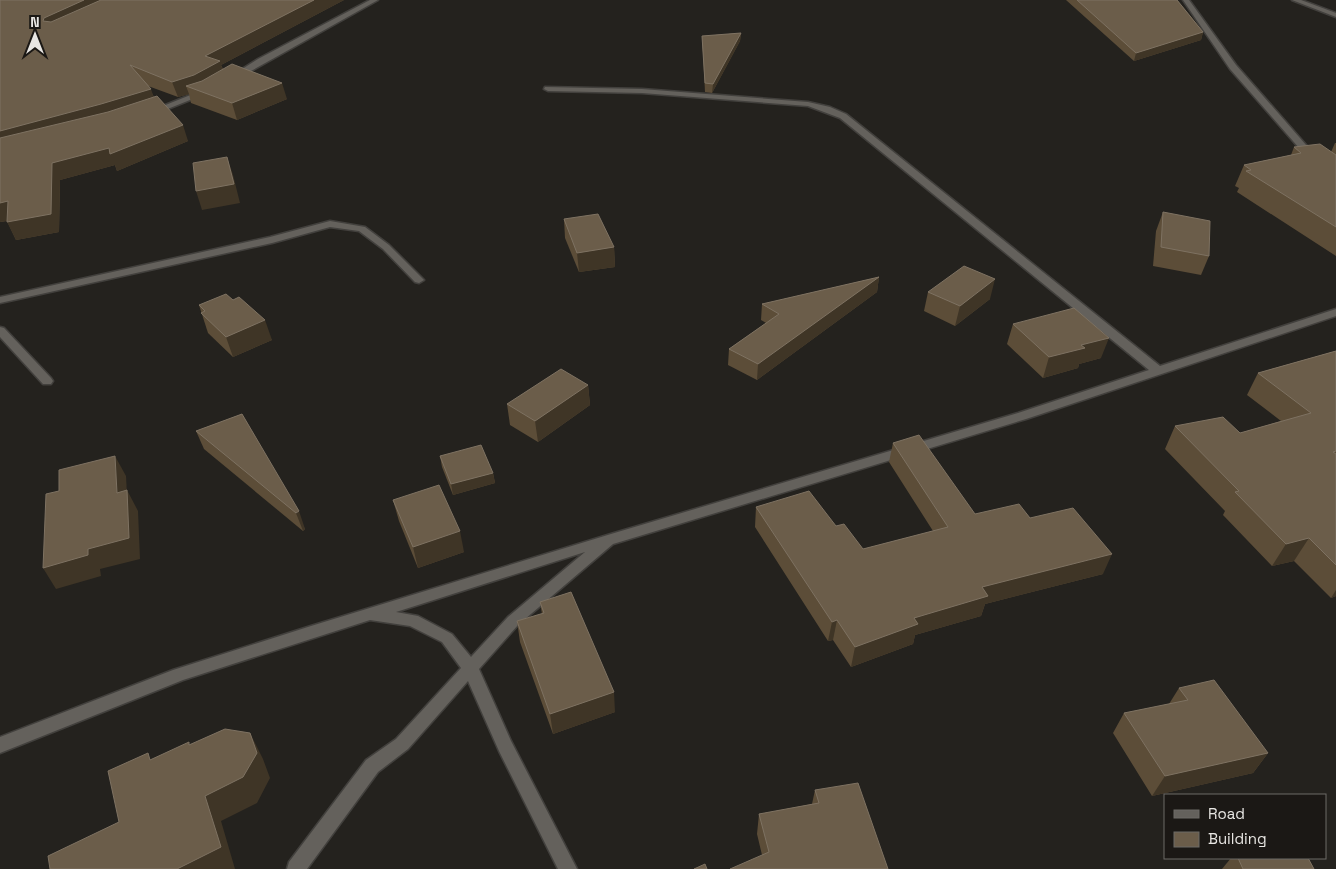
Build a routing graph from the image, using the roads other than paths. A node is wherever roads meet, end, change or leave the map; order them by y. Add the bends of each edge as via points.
1 (375, 0) edge
2 (1186, 0) edge
3 (1295, 0) edge
4 (1336, 16) edge
5 (226, 82) edge
6 (548, 89) dead end
7 (210, 90) edge
8 (144, 114) edge
9 (1336, 178) edge
10 (420, 280) dead end
11 (0, 300) edge
12 (1336, 312) edge
13 (0, 330) edge
14 (1158, 371) junction
15 (47, 381) dead end
16 (611, 539) junction
17 (368, 614) junction
18 (471, 669) junction
19 (0, 745) edge
20 (296, 869) edge
21 (568, 869) edge

1 - 5 street
2 - 9 street via 1233,66 1317,163
3 - 4 street
6 - 14 street via 642,91 808,104 843,116
7 - 8 street
10 - 11 street via 362,229 330,224 272,240
12 - 14 street
13 - 15 street
14 - 16 street via 1022,416
16 - 17 street
16 - 18 street via 513,621
17 - 18 street via 413,620 447,638
17 - 19 street via 180,675
18 - 20 street via 402,744 372,766
18 - 21 street via 505,746

